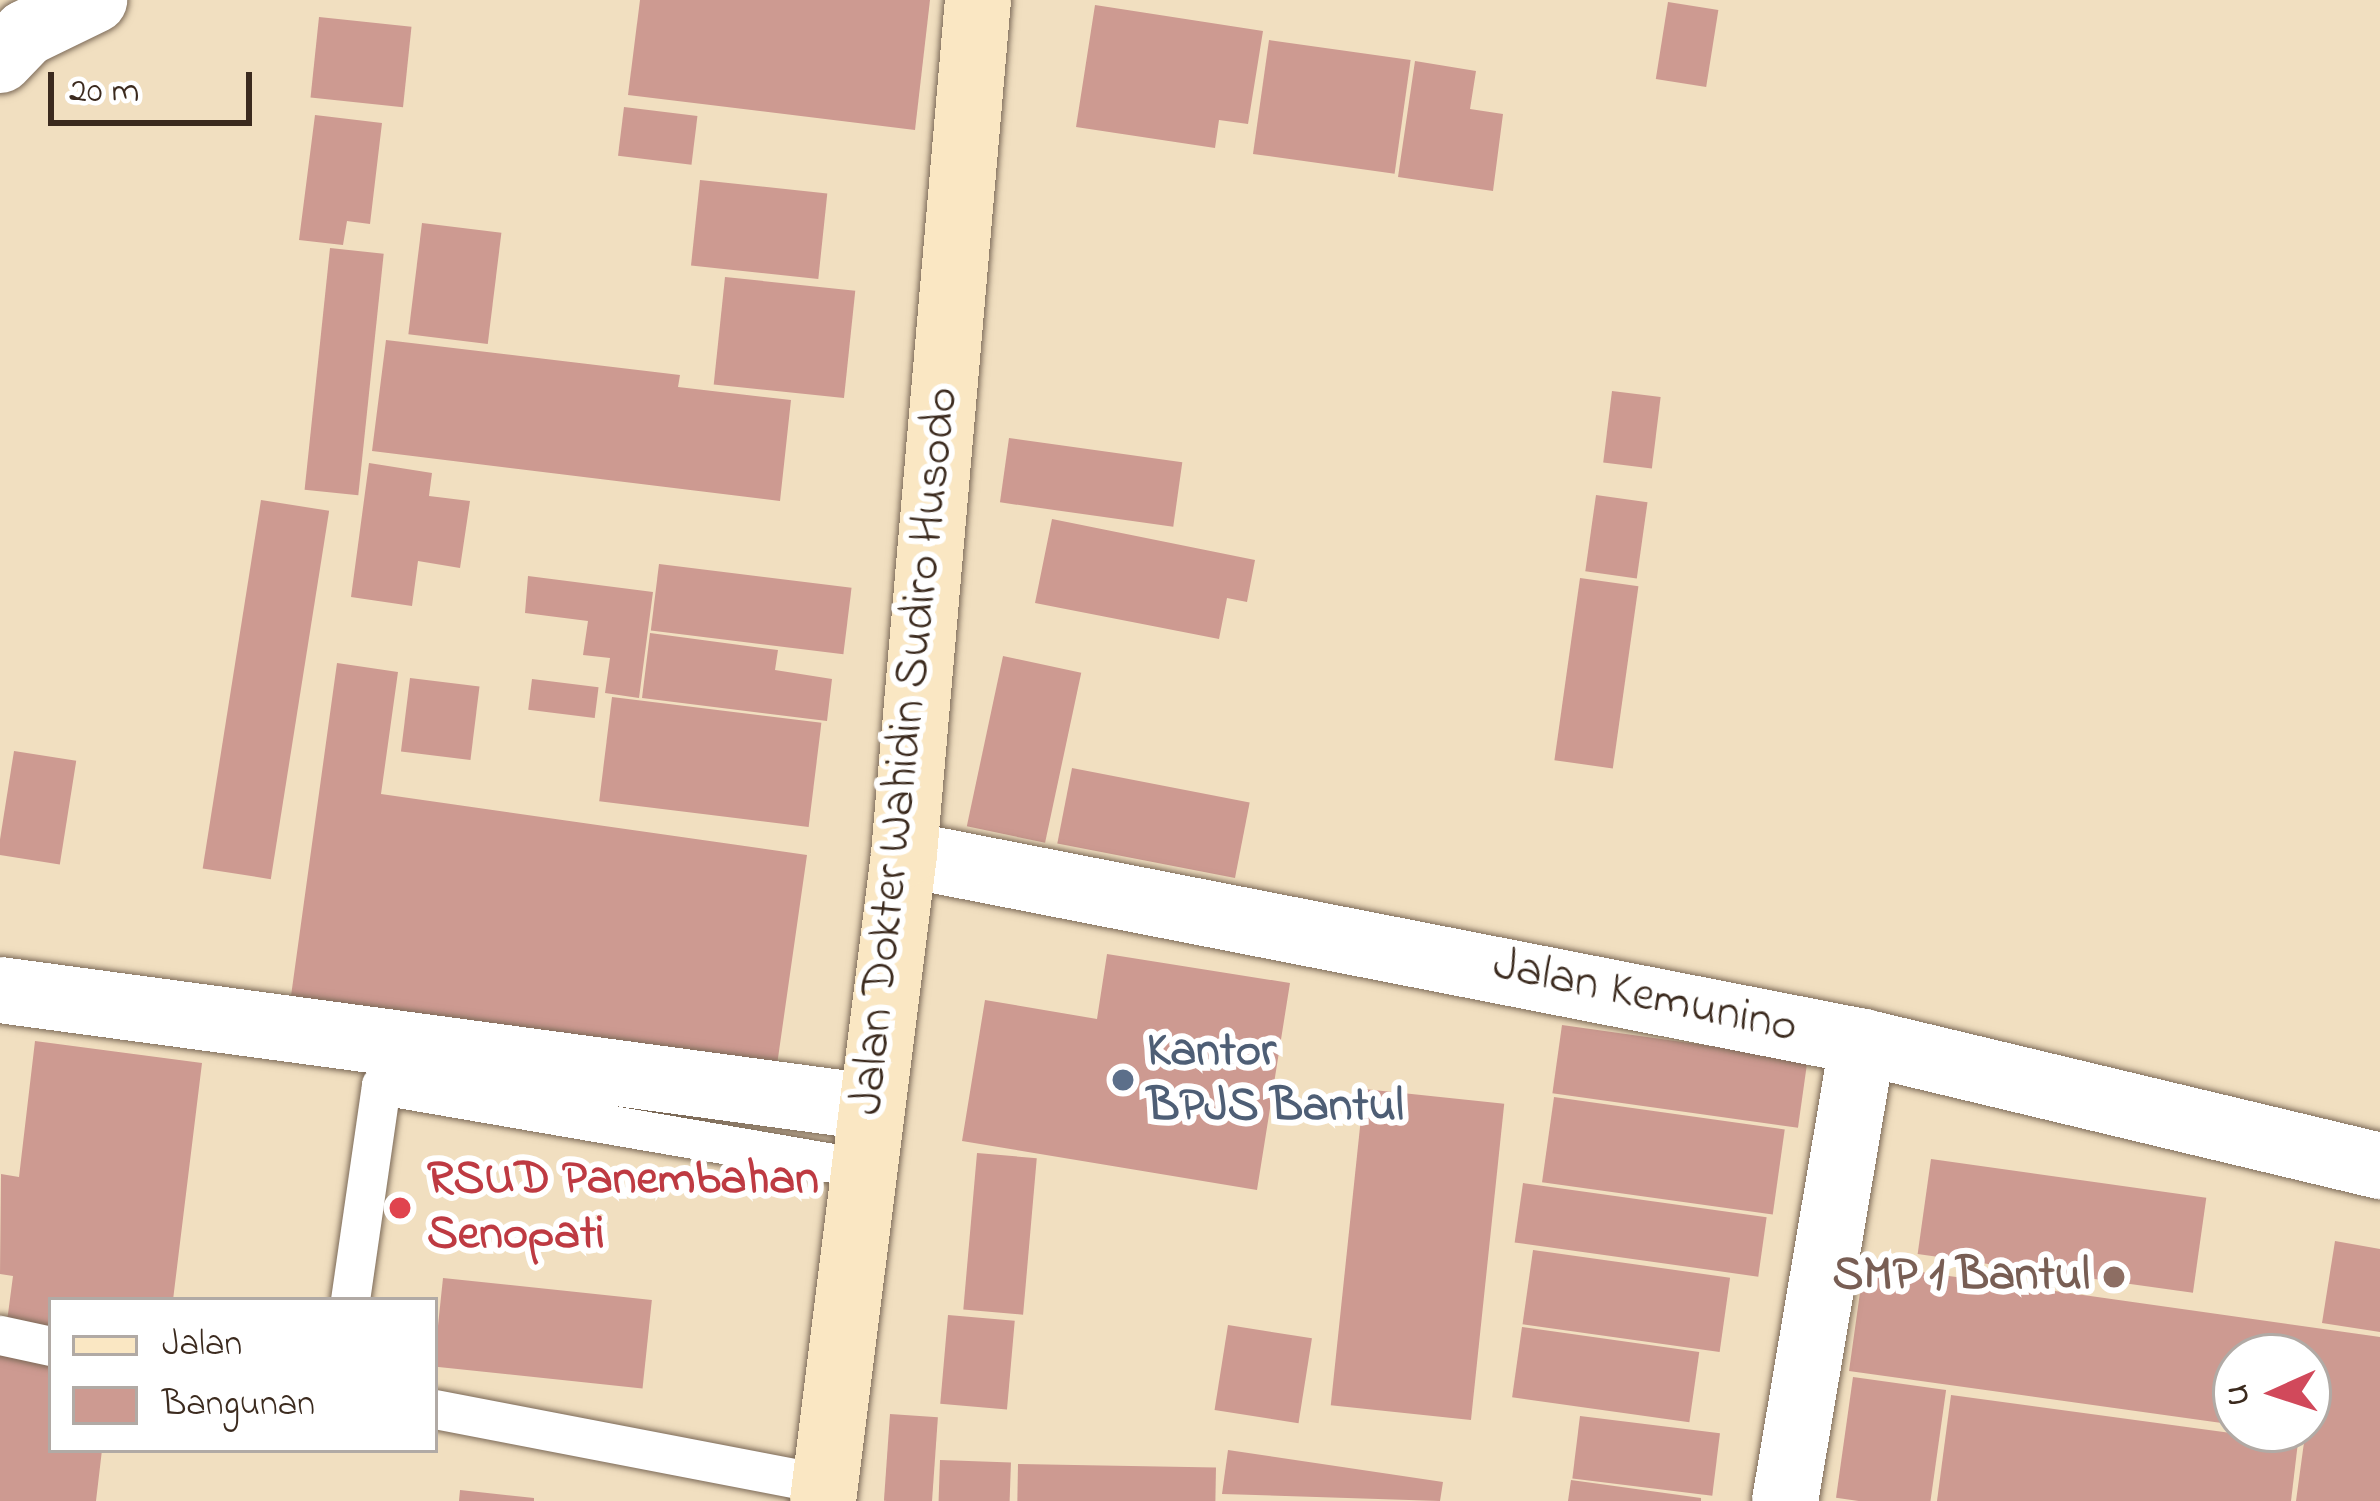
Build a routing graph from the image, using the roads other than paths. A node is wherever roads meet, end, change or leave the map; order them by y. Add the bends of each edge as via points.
1 (94, 0) edge
2 (978, 0) edge
3 (0, 60) edge
4 (904, 854) junction
5 (0, 990) edge
6 (1863, 1042) junction
7 (866, 1138) junction
8 (2380, 1166) edge
9 (350, 1297) edge
10 (0, 1335) edge
11 (48, 1345) edge
12 (438, 1409) edge
13 (824, 1493) edge
14 (1785, 1501) edge

1 - 3 street via 26,33
2 - 4 main road, Jalan Dokter Wahidin Sudiro Husodo
4 - 6 street, Jalan Kemunino
4 - 7 main road, Jalan Dokter Wahidin Sudiro Husodo
5 - 7 street
6 - 8 street, Jalan Kemunino
6 - 14 street
7 - 9 lane via 381,1085 373,1094
7 - 13 main road, Jalan Dokter Wahidin Sudiro Husodo
10 - 11 lane
12 - 13 lane

